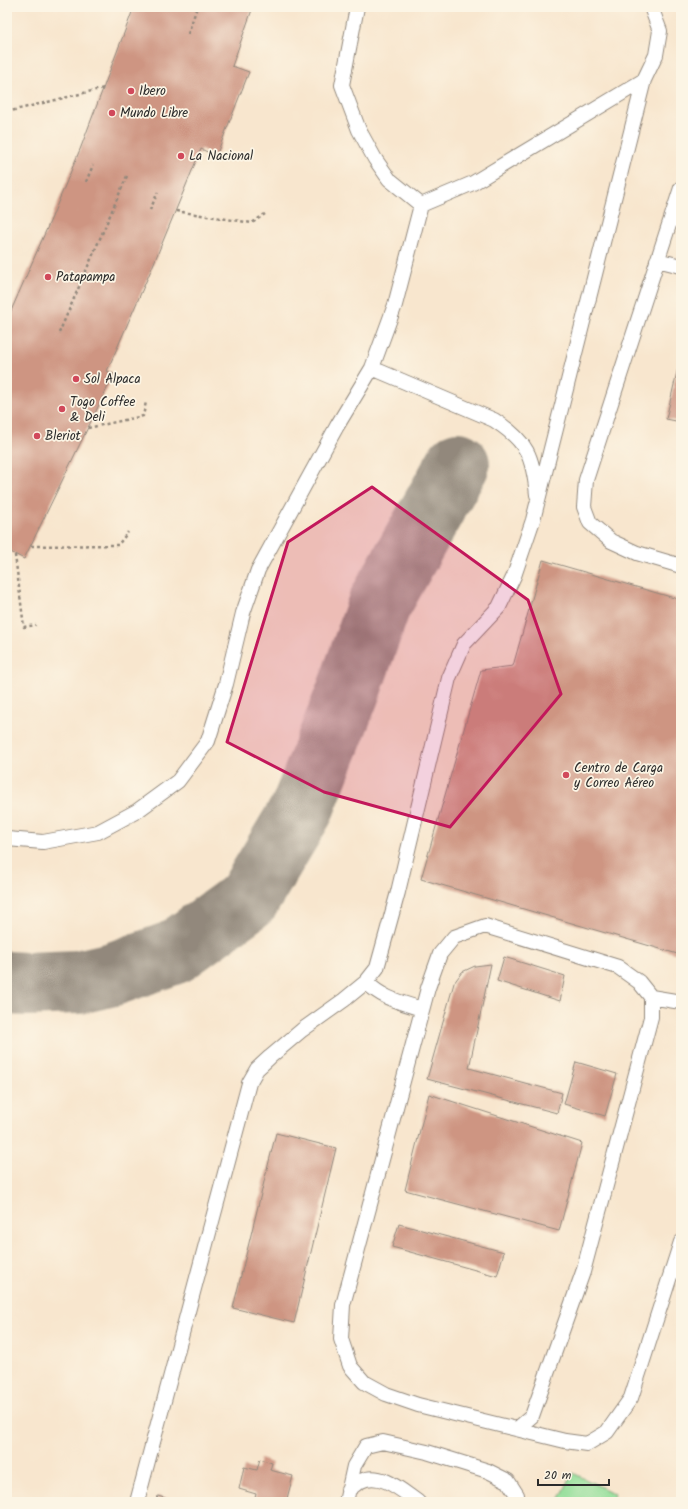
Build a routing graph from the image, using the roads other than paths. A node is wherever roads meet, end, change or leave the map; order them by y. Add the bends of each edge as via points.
1 (357, 7) edge
2 (651, 7) edge
3 (644, 80) junction
4 (681, 188) edge
5 (421, 206) junction
6 (657, 260) junction
7 (681, 266) edge
8 (372, 368) junction
9 (538, 502) junction
10 (681, 566) edge
11 (7, 839) edge
12 (366, 982) junction
13 (651, 997) junction
14 (681, 1002) edge
15 (422, 1009) junction
16 (681, 1242) edge
17 (517, 1429) junction
18 (347, 1496) edge
19 (137, 1502) edge
20 (418, 1502) edge
21 (515, 1502) edge

1 - 5 lane via 342,85 359,130 375,159 389,179
2 - 3 lane via 660,31 656,55
3 - 5 lane via 473,183
3 - 9 lane
4 - 6 lane
5 - 8 lane via 395,305
6 - 7 lane
6 - 10 lane via 586,480 584,508 590,523 611,541 637,553
8 - 9 lane via 494,420 511,431 531,460
8 - 11 lane via 258,570 243,613 226,684 208,741 178,781 137,811 98,832 43,842
9 - 12 lane via 514,576 499,607 464,644 449,678 394,907 377,968
12 - 15 lane via 388,999
12 - 19 lane via 270,1057 257,1069 249,1083
13 - 14 lane
13 - 15 lane via 639,982 618,968 484,926 454,937 440,954
13 - 17 lane via 651,1017 583,1272 532,1416
15 - 17 lane via 343,1305 341,1339 350,1366 364,1382 386,1394 418,1405
16 - 17 lane via 630,1398 607,1432 586,1444
18 - 20 lane via 360,1481 376,1478 392,1484
18 - 21 lane via 354,1466 366,1446 383,1442 427,1452 488,1471 508,1481 517,1495

